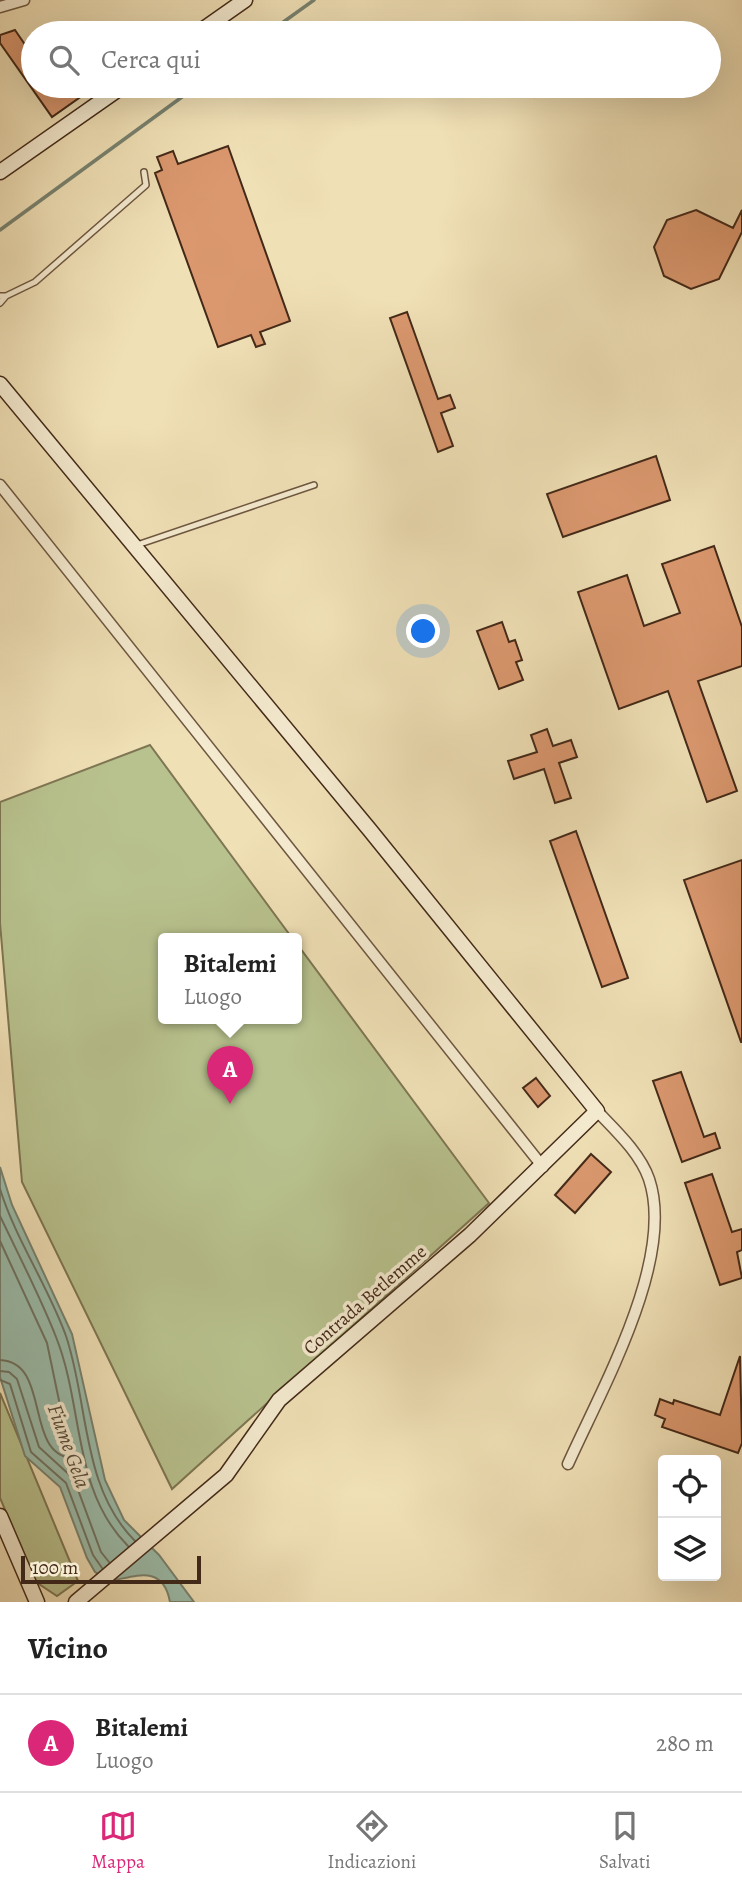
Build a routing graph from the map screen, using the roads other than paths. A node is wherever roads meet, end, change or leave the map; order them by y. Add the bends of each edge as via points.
1 (24, 0) edge
2 (245, 0) edge
3 (0, 7) edge
4 (215, 21) edge
5 (106, 98) edge
6 (0, 172) edge
7 (144, 172) dead end
8 (3, 296) edge
9 (0, 303) edge
10 (0, 384) edge
11 (0, 485) edge
12 (314, 485) dead end
13 (134, 546) junction
14 (597, 1111) junction
15 (543, 1167) junction
16 (568, 1464) dead end
17 (0, 1516) edge
18 (79, 1600) edge
19 (37, 1602) edge

1 - 3 street
2 - 4 street
5 - 6 street
7 - 8 lane via 146,185 35,282
8 - 9 lane
10 - 13 street
11 - 15 street
12 - 13 lane
13 - 14 street
14 - 15 street, Contrada Betlemme
14 - 16 street via 632,1149 648,1177 657,1212 634,1317
15 - 18 street, Contrada Betlemme via 279,1400 226,1475
17 - 19 street

